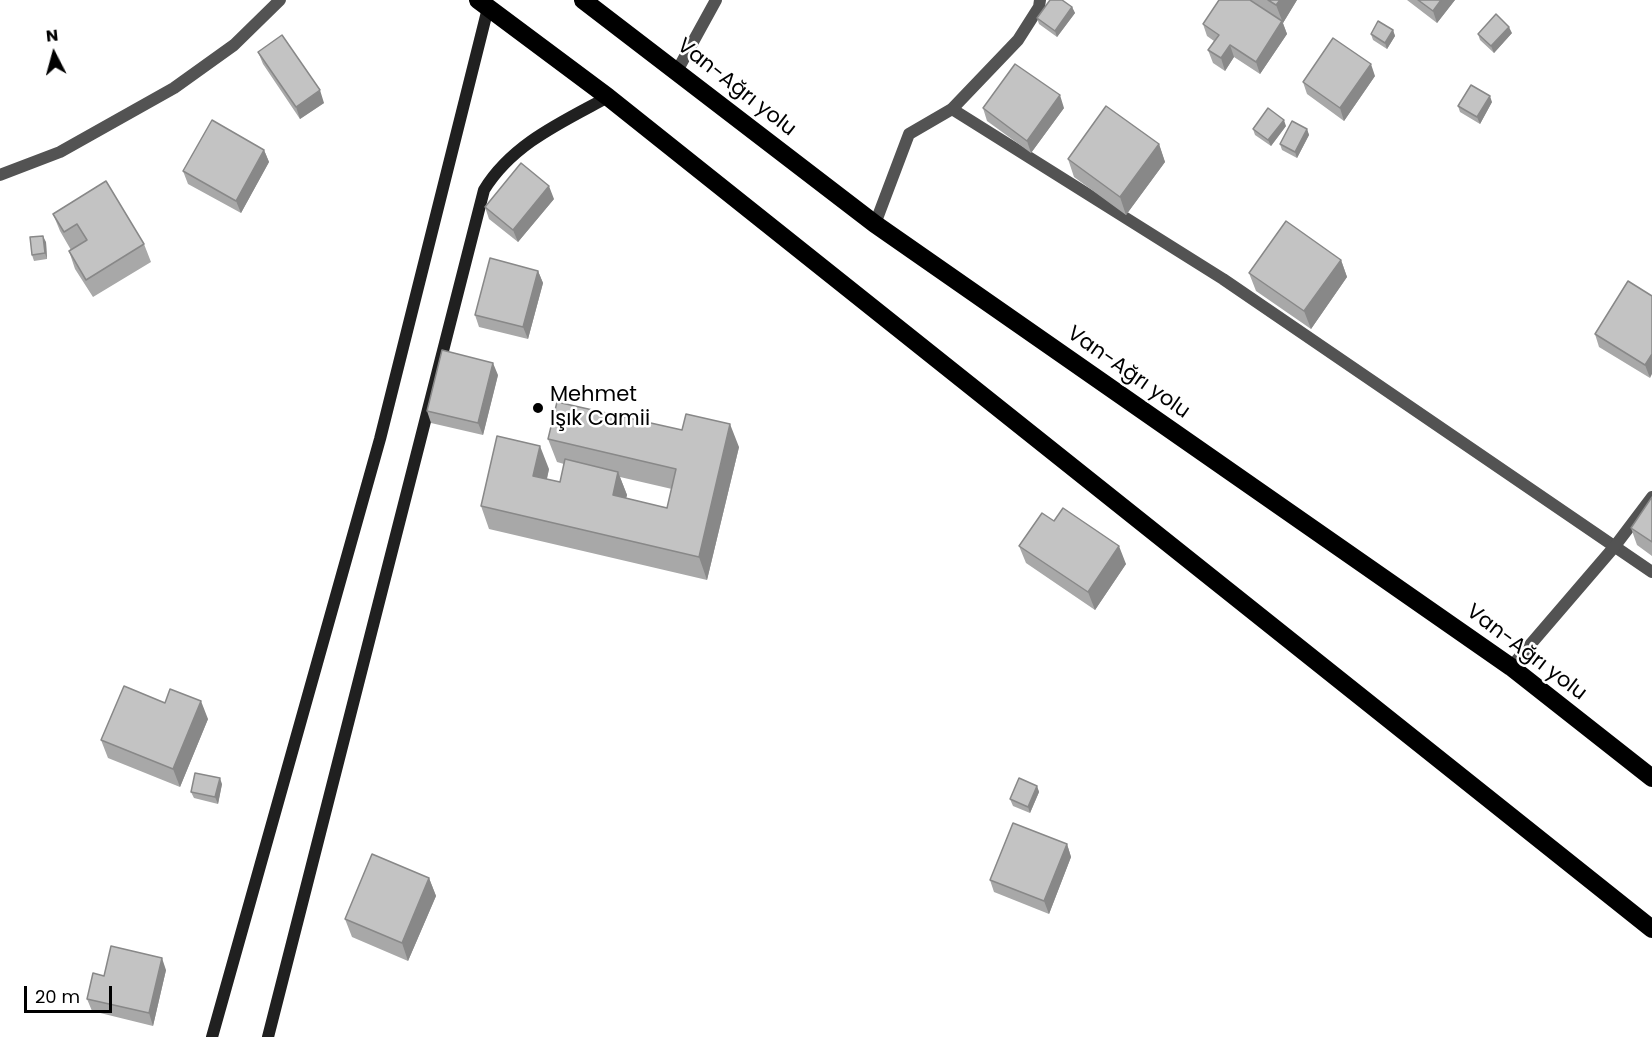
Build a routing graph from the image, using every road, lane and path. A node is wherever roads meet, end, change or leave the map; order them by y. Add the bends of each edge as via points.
1 (280, 0) edge
2 (583, 0) edge
3 (716, 0) edge
4 (1040, 0) edge
5 (483, 4) edge
6 (677, 70) junction
7 (608, 96) junction
8 (952, 109) junction
9 (0, 175) edge
10 (875, 224) junction
11 (1652, 497) edge
12 (1615, 546) junction
13 (1652, 572) edge
14 (1511, 667) junction
15 (1652, 778) edge
16 (1652, 929) edge
17 (212, 1037) edge
18 (268, 1037) edge

1 - 9 street via 234,45 174,88 60,152
2 - 6 highway, Van-Ağrı yolu
3 - 6 street
4 - 8 street via 1018,40
5 - 7 highway
5 - 17 street via 380,439
6 - 10 highway, Van-Ağrı yolu
7 - 16 highway
7 - 18 street via 541,134 513,155 484,190
8 - 10 street via 909,134
8 - 12 street via 1223,279
10 - 14 highway, Van-Ağrı yolu
11 - 12 street
12 - 13 street
12 - 14 street
14 - 15 highway, Van-Ağrı yolu

